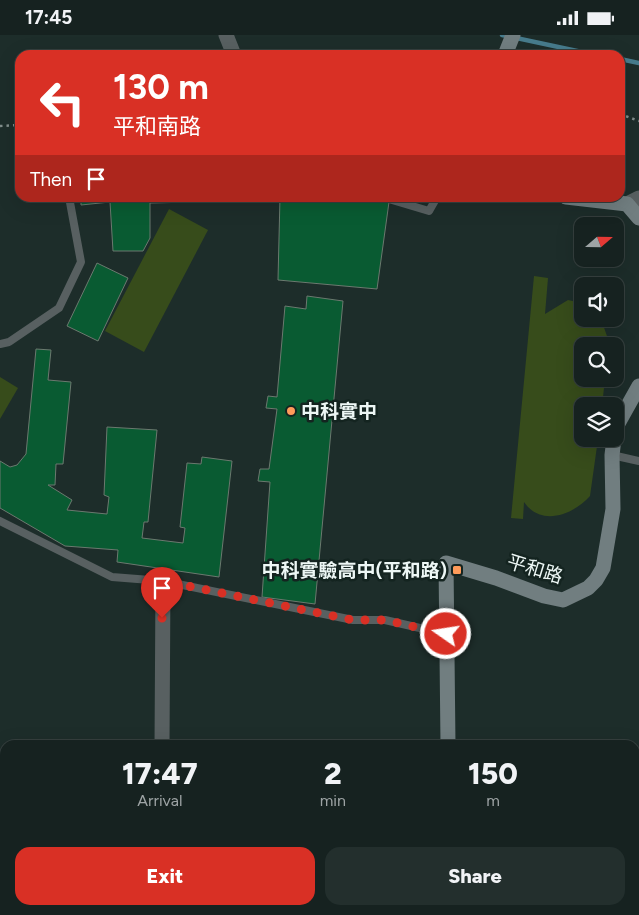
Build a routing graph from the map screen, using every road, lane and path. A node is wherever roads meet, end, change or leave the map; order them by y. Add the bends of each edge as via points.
1 (226, 35) edge
2 (232, 50) edge
3 (625, 116) edge
4 (639, 121) edge
5 (15, 125) edge
6 (0, 126) edge
7 (633, 201) edge
8 (70, 202) edge
9 (399, 202) edge
10 (434, 202) edge
11 (639, 218) edge
12 (0, 344) edge
13 (639, 386) edge
14 (624, 413) edge
15 (613, 447) edge
16 (612, 455) junction
17 (639, 461) edge
18 (0, 521) edge
19 (163, 581) junction
20 (446, 634) junction
21 (162, 740) edge
22 (448, 740) edge

1 - 2 street
3 - 4 path
5 - 6 path
7 - 11 street
8 - 12 lane via 81,262 60,308 9,342
9 - 10 lane via 430,211
13 - 14 street
15 - 16 street, 平和路
16 - 17 lane
16 - 20 street, 平和路 via 613,509 603,568 596,580 582,592 563,600 446,563
18 - 19 lane via 112,577
19 - 20 lane via 353,620 385,620
19 - 21 street
20 - 22 street, 平和路

